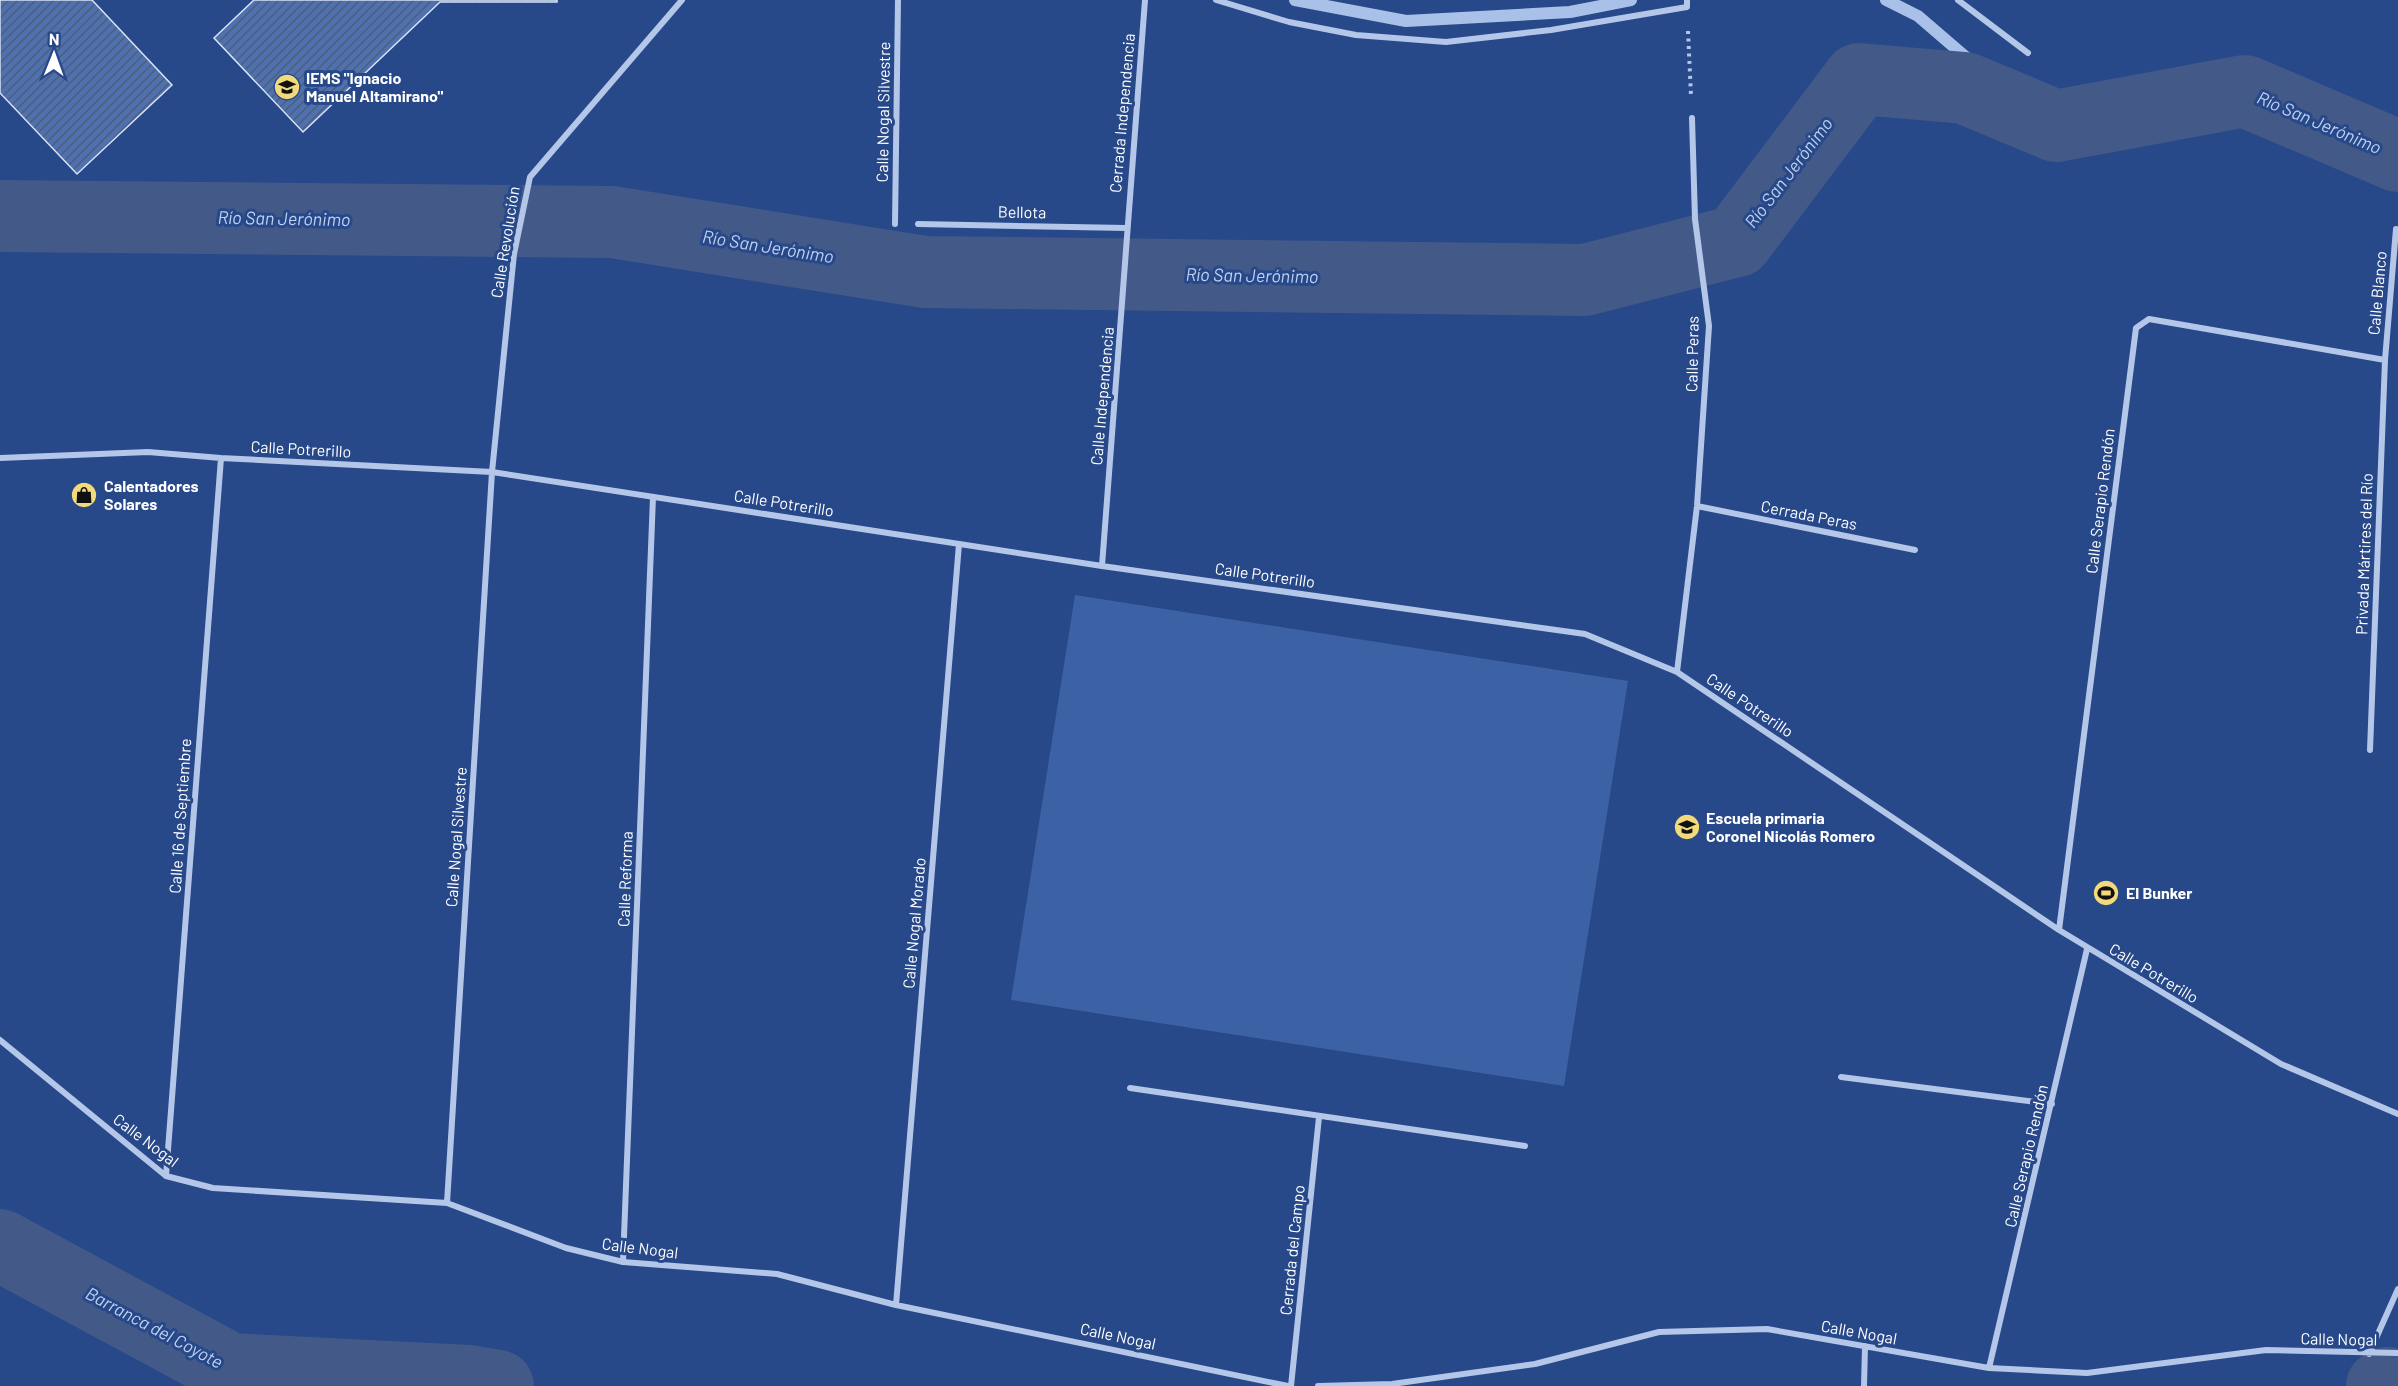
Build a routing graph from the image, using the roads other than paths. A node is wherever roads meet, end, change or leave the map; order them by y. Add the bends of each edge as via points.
1 (682, 0) edge
2 (898, 0) edge
3 (1145, 0) edge
4 (1216, 0) edge
5 (1958, 0) edge
6 (1687, 4) edge
7 (2028, 53) dead end
8 (1692, 118) road end
9 (895, 224) dead end
10 (918, 224) dead end
11 (1126, 228) junction
12 (2396, 229) dead end
13 (2385, 360) junction
14 (0, 458) edge
15 (221, 458) junction
16 (492, 472) junction
17 (653, 497) junction
18 (1697, 506) junction
19 (959, 544) junction
20 (1915, 550) dead end
21 (1102, 566) junction
22 (1677, 672) junction
23 (2370, 750) dead end
24 (2059, 930) junction
25 (2087, 949) junction
26 (0, 1040) edge
27 (1841, 1077) dead end
28 (1130, 1088) dead end
29 (2052, 1104) junction
30 (2398, 1114) edge
31 (1319, 1117) junction
32 (1526, 1146) dead end
33 (166, 1176) junction
34 (447, 1203) junction
35 (623, 1263) junction
36 (2398, 1289) edge
37 (896, 1305) junction
38 (1865, 1346) junction
39 (2398, 1353) edge
40 (2369, 1354) junction
41 (1989, 1368) junction
42 (1290, 1386) edge
43 (1318, 1386) edge
44 (1864, 1386) edge

1 - 16 street, Calle Revolución via 530,177 514,254
2 - 9 street, Calle Nogal Silvestre
3 - 11 street, Cerrada Independencia
4 - 6 street via 1290,22 1356,35 1446,42 1551,30
5 - 7 street
8 - 18 street, Calle Peras via 1695,219 1709,326
10 - 11 street, Bellota
11 - 21 street, Calle Independencia
12 - 13 street, Calle Blanco
13 - 23 street, Privada Mártires del Río
13 - 24 street, Calle Serapio Rendón via 2149,319 2136,328
14 - 15 street, Calle Potrerillo via 148,452
15 - 16 street, Calle Potrerillo
15 - 33 street, Calle 16 de Septiembre
16 - 17 street, Calle Potrerillo
16 - 34 street, Calle Nogal Silvestre
17 - 19 street, Calle Potrerillo
17 - 35 street, Calle Reforma
18 - 20 street, Cerrada Peras
18 - 22 street, Calle Peras
19 - 21 street, Calle Potrerillo
19 - 37 street, Calle Nogal Morado
21 - 22 street, Calle Potrerillo via 1585,634
22 - 24 street, Calle Potrerillo
24 - 25 street, Calle Potrerillo
25 - 29 street, Calle Serapio Rendón
25 - 30 street, Calle Potrerillo via 2281,1064
26 - 33 street, Calle Nogal
27 - 29 street
28 - 31 street
29 - 41 street, Calle Serapio Rendón
31 - 32 street
31 - 42 street, Cerrada del Campo
33 - 34 street, Calle Nogal via 213,1188
34 - 35 street, Calle Nogal via 566,1248
35 - 37 street, Calle Nogal via 777,1274
36 - 40 street
37 - 42 street, Calle Nogal
38 - 41 street, Calle Nogal
38 - 43 street, Calle Nogal via 1767,1329 1659,1332 1536,1364 1392,1384
38 - 44 street
39 - 40 street, Calle Nogal
40 - 41 street, Calle Nogal via 2266,1350 2087,1373

